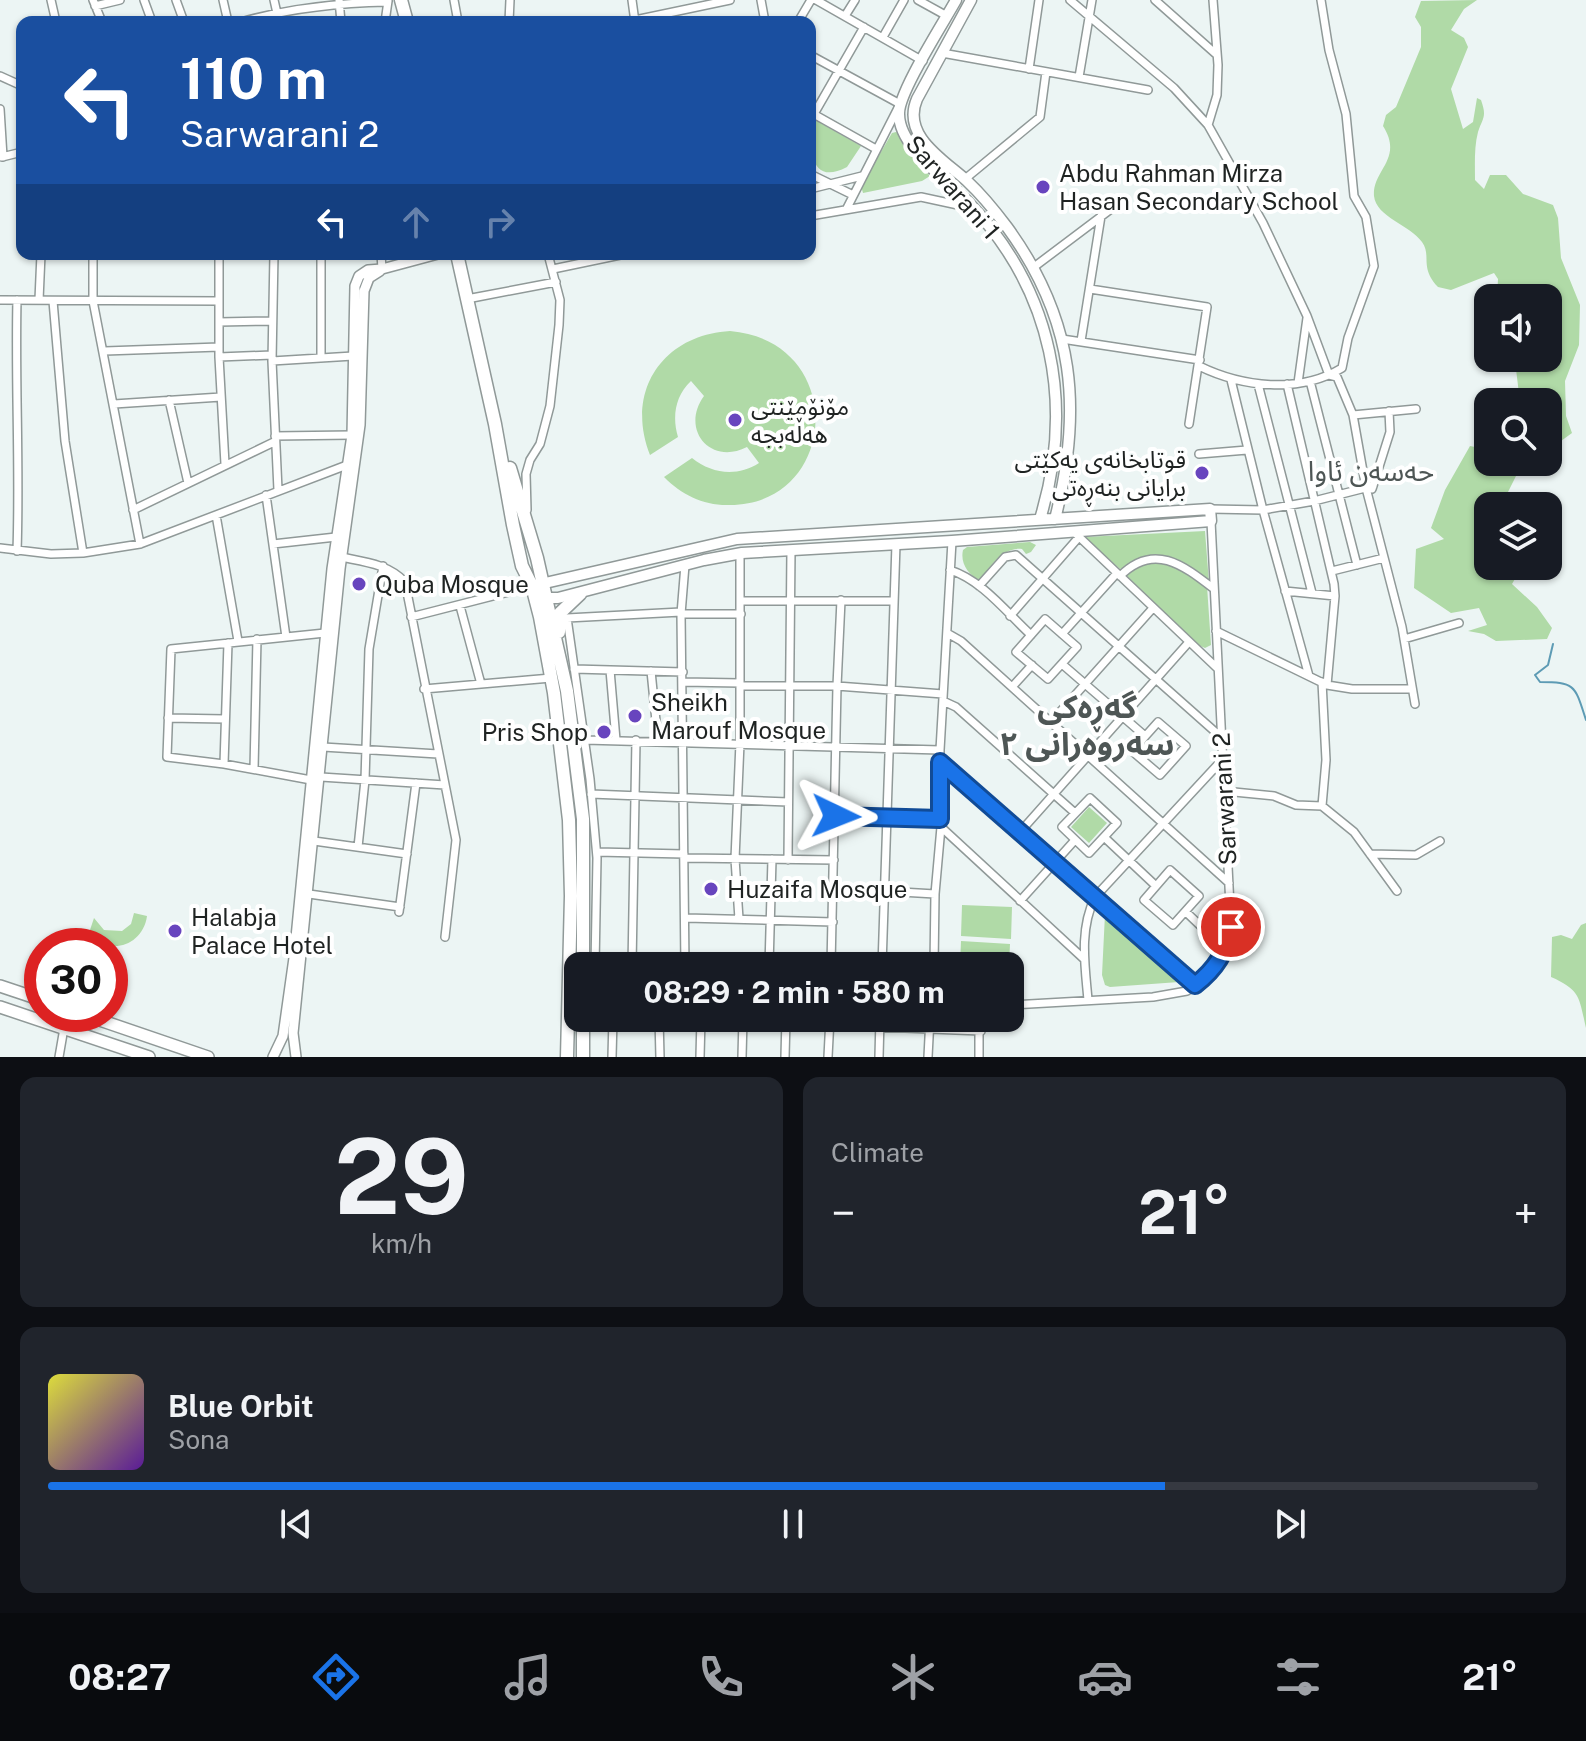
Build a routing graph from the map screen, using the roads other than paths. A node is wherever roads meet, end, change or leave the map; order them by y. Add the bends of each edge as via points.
1 (120, 0) edge
2 (274, 0) edge
3 (730, 0) edge
4 (813, 0) edge
5 (855, 0) edge
6 (904, 0) edge
7 (918, 0) edge
8 (956, 0) edge
9 (971, 0) edge
10 (1039, 0) edge
11 (1070, 0) edge
12 (1092, 0) edge
13 (1155, 0) edge
14 (1213, 0) edge
15 (1321, 0) edge
16 (339, 1) edge
17 (392, 1) edge
18 (710, 2) edge
19 (94, 3) edge
20 (277, 11) junction
21 (261, 16) edge
22 (278, 16) edge
23 (655, 16) edge
24 (845, 16) junction
25 (947, 16) junction
26 (1089, 16) junction
27 (864, 27) junction
28 (883, 37) junction
29 (942, 53) junction
30 (1217, 55) junction
31 (816, 58) edge
32 (923, 61) junction
33 (1029, 69) junction
34 (838, 71) junction
35 (1046, 72) junction
36 (1079, 77) junction
37 (1148, 90) dead end
38 (900, 104) junction
39 (816, 107) edge
40 (0, 109) edge
41 (816, 115) edge
42 (1208, 125) junction
43 (876, 149) junction
44 (2, 157) edge
45 (862, 176) junction
46 (816, 177) edge
47 (965, 179) junction
48 (831, 185) junction
49 (816, 188) edge
50 (853, 195) junction
51 (847, 208) junction
52 (1111, 209) dead end
53 (816, 215) edge
54 (1101, 216) junction
55 (984, 219) junction
56 (41, 260) edge
57 (93, 260) edge
58 (219, 260) edge
59 (274, 260) edge
60 (321, 260) edge
61 (381, 260) edge
62 (416, 260) edge
63 (461, 260) edge
64 (550, 260) edge
65 (596, 260) edge
66 (1034, 267) junction
67 (382, 269) junction
68 (553, 269) junction
69 (556, 282) junction
70 (1090, 289) junction
71 (1046, 296) junction
72 (0, 300) edge
73 (17, 300) junction
74 (39, 300) junction
75 (53, 301) junction
76 (93, 301) junction
77 (219, 301) junction
78 (1034, 301) junction
79 (471, 304) junction
80 (1307, 316) junction
81 (271, 321) junction
82 (219, 322) junction
83 (1062, 339) junction
84 (1081, 341) junction
85 (219, 347) junction
86 (105, 351) junction
87 (353, 356) junction
88 (219, 357) junction
89 (272, 358) junction
90 (321, 358) junction
91 (1200, 363) junction
92 (1329, 375) junction
93 (1231, 380) junction
94 (1310, 381) junction
95 (1298, 383) junction
96 (1258, 384) junction
97 (1287, 384) junction
98 (221, 397) junction
99 (169, 400) junction
100 (114, 404) junction
101 (1416, 409) dead end
102 (1389, 411) junction
103 (1353, 415) junction
104 (1189, 424) dead end
105 (352, 435) junction
106 (275, 439) junction
107 (1247, 450) junction
108 (1199, 454) dead end
109 (225, 464) junction
110 (347, 465) junction
111 (188, 483) junction
112 (1369, 487) junction
113 (278, 490) junction
114 (346, 491) junction
115 (266, 495) junction
116 (1337, 496) junction
117 (1314, 501) junction
118 (1288, 505) junction
119 (1210, 509) junction
120 (133, 510) junction
121 (1263, 510) junction
122 (216, 515) junction
123 (1040, 519) junction
124 (1055, 519) junction
125 (1211, 521) junction
126 (527, 528) junction
127 (813, 534) junction
128 (1076, 535) junction
129 (336, 537) junction
130 (952, 541) junction
131 (140, 544) junction
132 (273, 544) junction
133 (896, 544) junction
134 (0, 548) edge
135 (813, 549) junction
136 (791, 550) junction
137 (17, 551) junction
138 (83, 553) junction
139 (740, 553) junction
140 (341, 557) junction
141 (1384, 558) junction
142 (685, 565) junction
143 (1357, 565) junction
144 (383, 566) junction
145 (950, 570) junction
146 (1332, 571) junction
147 (1118, 575) junction
148 (1042, 579) junction
149 (533, 586) junction
150 (979, 586) junction
151 (1214, 589) junction
152 (1285, 591) junction
153 (1312, 593) junction
154 (580, 594) junction
155 (1335, 596) junction
156 (546, 598) junction
157 (790, 600) junction
158 (841, 600) junction
159 (741, 601) junction
160 (893, 601) junction
161 (460, 606) junction
162 (1153, 608) junction
163 (681, 613) junction
164 (1081, 613) junction
165 (741, 614) junction
166 (1010, 616) junction
167 (411, 617) junction
168 (1459, 623) dead end
169 (1216, 631) junction
170 (325, 633) junction
171 (947, 633) junction
172 (1062, 634) junction
173 (1031, 635) junction
174 (286, 637) junction
175 (257, 639) junction
176 (1404, 639) junction
177 (238, 641) junction
178 (1189, 642) junction
179 (228, 643) junction
180 (1118, 646) junction
181 (1062, 664) junction
182 (1032, 665) junction
183 (1217, 668) junction
184 (610, 670) junction
185 (651, 671) junction
186 (683, 672) junction
187 (563, 675) junction
188 (1309, 676) junction
189 (1156, 679) junction
190 (683, 682) junction
191 (1324, 683) junction
192 (481, 684) junction
193 (740, 684) junction
194 (1085, 684) junction
195 (789, 685) junction
196 (837, 686) junction
197 (1012, 687) junction
198 (424, 689) junction
199 (1412, 689) junction
200 (890, 691) junction
201 (943, 698) junction
202 (1415, 704) dead end
203 (322, 710) junction
204 (1123, 716) junction
205 (168, 718) junction
206 (225, 719) junction
207 (1051, 722) junction
208 (1145, 736) junction
209 (1221, 737) junction
210 (585, 740) junction
211 (616, 740) junction
212 (636, 740) junction
213 (658, 741) junction
214 (684, 741) junction
215 (740, 743) junction
216 (788, 745) junction
217 (323, 747) junction
218 (837, 747) junction
219 (366, 749) junction
220 (888, 749) junction
221 (940, 750) junction
222 (438, 754) junction
223 (1088, 755) junction
224 (1222, 760) junction
225 (940, 762) junction
226 (224, 764) junction
227 (254, 769) junction
228 (316, 778) junction
229 (365, 780) junction
230 (416, 783) junction
231 (445, 785) junction
232 (1224, 791) junction
233 (591, 794) junction
234 (1054, 794) junction
235 (634, 796) junction
236 (684, 799) junction
237 (738, 800) junction
238 (788, 802) junction
239 (1322, 806) junction
240 (1075, 813) junction
241 (836, 816) junction
242 (886, 817) junction
243 (940, 823) junction
244 (1164, 823) junction
245 (1020, 832) junction
246 (1104, 837) junction
247 (1075, 840) junction
248 (314, 841) junction
249 (1440, 841) dead end
250 (358, 847) junction
251 (597, 852) junction
252 (633, 853) junction
253 (407, 854) junction
254 (1370, 854) junction
255 (684, 856) junction
256 (735, 859) junction
257 (772, 859) junction
258 (788, 860) junction
259 (834, 860) junction
260 (1128, 861) junction
261 (1055, 863) junction
262 (1229, 883) junction
263 (1156, 886) junction
264 (833, 888) junction
265 (884, 890) junction
266 (1397, 891) dead end
267 (935, 894) junction
268 (1095, 897) junction
269 (303, 898) junction
270 (1020, 901) junction
271 (1186, 912) junction
272 (686, 918) junction
273 (739, 919) junction
274 (770, 921) junction
275 (833, 922) junction
276 (445, 937) dead end
277 (1226, 950) junction
278 (573, 952) edge
279 (583, 952) edge
280 (595, 952) edge
281 (632, 952) edge
282 (685, 952) edge
283 (769, 952) edge
284 (832, 952) edge
285 (882, 952) edge
286 (934, 952) edge
287 (297, 958) junction
288 (1084, 959) junction
289 (1195, 985) junction
290 (0, 986) edge
291 (24, 994) edge
292 (1088, 1000) junction
293 (1024, 1004) edge
294 (0, 1007) edge
295 (24, 1015) edge
296 (128, 1030) edge
297 (63, 1032) edge
298 (76, 1032) edge
299 (569, 1032) edge
300 (583, 1032) edge
301 (613, 1032) edge
302 (659, 1032) edge
303 (701, 1032) edge
304 (743, 1032) edge
305 (786, 1032) edge
306 (829, 1032) edge
307 (880, 1032) edge
308 (929, 1032) edge
309 (981, 1032) edge
310 (59, 1057) edge
311 (149, 1057) edge
312 (208, 1057) edge
313 (273, 1057) edge
314 (296, 1057) edge
315 (567, 1057) edge
316 (583, 1057) edge
317 (612, 1057) edge
318 (660, 1057) edge
319 (700, 1057) edge
320 (742, 1057) edge
321 (785, 1057) edge
322 (828, 1057) edge
323 (879, 1057) edge
324 (928, 1057) edge
325 (979, 1057) edge

1 - 19 street
2 - 20 street
3 - 18 street
4 - 24 street
5 - 24 street
6 - 28 street
7 - 25 street
8 - 25 main road, Sarwarani 1
9 - 29 main road
10 - 33 street
11 - 26 street
12 - 26 street
13 - 30 street
14 - 30 street
15 - 92 street via 1346,114 1354,196 1366,217 1374,266 1342,368
16 - 17 street
16 - 20 street
18 - 23 street
20 - 21 street
20 - 22 street
24 - 27 street
25 - 32 main road, Sarwarani 1
26 - 36 street
26 - 42 street via 1174,88
27 - 28 street
27 - 34 street
28 - 32 street
29 - 33 street
29 - 47 main road via 913,117 927,145
30 - 42 street via 1217,95
31 - 34 street
32 - 38 main road, Sarwarani 1
33 - 35 street
34 - 38 street
34 - 39 street
35 - 36 street
35 - 47 street via 1040,117
36 - 37 street
38 - 43 street
38 - 55 main road, Sarwarani 1 via 900,122 912,146
40 - 44 street
41 - 43 street
42 - 80 street
43 - 45 street
45 - 48 street
45 - 50 street
46 - 48 street
47 - 66 main road
48 - 49 street
48 - 50 street
50 - 51 street
51 - 53 street
51 - 55 street via 921,197 958,205
52 - 54 street
54 - 66 street
54 - 70 street
55 - 78 main road, Sarwarani 1
56 - 74 street
57 - 76 street
58 - 77 street
59 - 81 street
60 - 90 street
61 - 67 street
62 - 67 street
63 - 79 highway
64 - 68 street
65 - 68 street
66 - 71 main road
67 - 87 street via 368,270 355,286
67 - 114 street via 369,278 364,291 360,425
68 - 69 street
69 - 79 street
69 - 126 street via 560,312 554,383 546,426 527,468
70 - 84 street
70 - 91 street via 1207,307
71 - 78 main road
71 - 83 main road
72 - 73 street
73 - 74 street
73 - 137 street
74 - 75 street
75 - 76 street
75 - 138 street via 65,441
76 - 77 street
76 - 86 street
77 - 82 street
78 - 123 main road, Sarwarani 1 via 1057,403 1054,464
79 - 126 highway
79 - 149 highway via 522,566
80 - 92 street
80 - 95 street
81 - 82 street
81 - 89 street
82 - 85 street
83 - 84 street
83 - 124 main road via 1071,386 1070,449
84 - 91 street
85 - 86 street
85 - 88 street
86 - 100 street
87 - 90 street
87 - 105 street
88 - 89 street
88 - 98 street
89 - 90 street
89 - 106 street
91 - 93 street
91 - 104 street
92 - 94 street
92 - 103 street via 1337,377
93 - 96 street
93 - 107 street
94 - 95 street
94 - 116 street
95 - 97 street
96 - 97 street
96 - 118 street
97 - 117 street
98 - 99 street
98 - 109 street
99 - 100 street
99 - 111 street
100 - 120 street
101 - 102 street
102 - 103 street
102 - 112 street via 1390,432
103 - 112 street
105 - 106 street
105 - 110 street
106 - 109 street
106 - 113 street
107 - 108 street
107 - 121 street
109 - 111 street
110 - 113 street
110 - 114 street
111 - 120 street
112 - 116 street
112 - 141 street
113 - 115 street
114 - 129 street
114 - 140 street
115 - 122 street
115 - 132 street
116 - 117 street
116 - 143 street
117 - 118 street
117 - 146 street
118 - 121 street
118 - 153 street
119 - 121 street
119 - 124 main road
119 - 125 main road, Sarwarani 2
120 - 131 street
121 - 152 street
122 - 131 street
122 - 177 street
123 - 124 main road
123 - 127 main road
125 - 128 main road
125 - 151 street, Sarwarani 2
126 - 149 highway
127 - 135 main road
127 - 149 main road via 712,543
128 - 130 main road
128 - 147 street
128 - 148 street
129 - 132 street
129 - 170 street
130 - 133 main road
130 - 145 street
131 - 138 street
132 - 174 street
133 - 135 main road
133 - 160 street
134 - 137 street
135 - 136 main road
136 - 139 main road
136 - 157 street
137 - 138 street
139 - 142 main road
139 - 159 street
140 - 144 street
140 - 203 street
141 - 143 street
141 - 176 street
142 - 154 main road
142 - 163 street
143 - 146 street
144 - 167 street via 405,582
144 - 219 street via 369,649
145 - 150 street
145 - 171 street
146 - 155 street
147 - 151 street via 1135,564 1161,559 1184,566
147 - 162 street
147 - 164 street
148 - 150 street via 1016,555 1005,557
148 - 164 street
148 - 166 street
149 - 156 highway
149 - 161 street
149 - 187 highway via 542,633
150 - 166 street
151 - 169 street, Sarwarani 2
152 - 153 street
152 - 188 street
153 - 155 street
154 - 156 main road
154 - 187 highway via 558,619
155 - 191 street
156 - 187 highway
157 - 158 street
157 - 159 street
157 - 195 street
158 - 160 street
158 - 196 street
159 - 165 street
160 - 200 street
161 - 167 street
161 - 192 street
162 - 178 street
162 - 180 street
163 - 165 street
163 - 186 street
163 - 187 street via 567,618
164 - 172 street
164 - 180 street
165 - 193 street
166 - 173 street
167 - 198 street
168 - 176 street
169 - 183 street, Sarwarani 2
169 - 188 street
170 - 174 street
170 - 203 street
171 - 197 street
171 - 201 street
172 - 173 street via 1045,619
172 - 181 street via 1077,647
173 - 182 street via 1016,652
174 - 175 street
175 - 177 street
175 - 227 street
176 - 199 street
177 - 179 street
178 - 183 street
178 - 189 street
179 - 205 street via 171,649
179 - 206 street
180 - 189 street
180 - 194 street
181 - 182 street via 1048,679
181 - 194 street
182 - 197 street
183 - 209 street, Sarwarani 2
184 - 185 street
184 - 187 street
184 - 211 street
185 - 186 street
185 - 213 street
186 - 190 street
187 - 192 street
187 - 210 street
187 - 278 highway
187 - 279 highway via 583,819
188 - 191 street
189 - 204 street
189 - 209 street
190 - 193 street
190 - 214 street
191 - 199 street via 1352,689
191 - 239 street
192 - 198 street
193 - 195 street
193 - 215 street
194 - 204 street
194 - 207 street
195 - 196 street
195 - 216 street
196 - 200 street
196 - 218 street
197 - 207 street
198 - 222 street
199 - 202 street
200 - 201 street
200 - 220 street
201 - 221 street
201 - 234 street
203 - 217 street
203 - 228 street
204 - 208 street
204 - 223 street
205 - 206 street
205 - 226 street via 167,757
206 - 226 street
207 - 223 street
208 - 208 street via 1158,722 1186,746 1160,775 1132,751
209 - 224 street, Sarwarani 2
210 - 211 street
210 - 233 street
211 - 212 street
212 - 213 street
212 - 235 street
213 - 214 street
214 - 215 street
214 - 236 street
215 - 216 street
215 - 237 street
216 - 218 street
216 - 238 street
217 - 219 street
217 - 228 street
218 - 220 street
218 - 241 street
219 - 222 street
219 - 229 street
220 - 221 street
220 - 242 street
221 - 225 street
222 - 231 street
223 - 234 street
223 - 244 street
224 - 232 street, Sarwarani 2
224 - 244 street
225 - 243 street
225 - 245 street
226 - 227 street
227 - 228 street
228 - 229 street
228 - 248 street
228 - 269 street
229 - 230 street
229 - 250 street
230 - 231 street
230 - 253 street
231 - 276 street via 456,846
232 - 239 street
232 - 262 street, Sarwarani 2
233 - 235 street
233 - 251 street
234 - 240 street
234 - 245 street
235 - 236 street
235 - 252 street
236 - 237 street
236 - 255 street
237 - 238 street
237 - 256 street
238 - 258 street
239 - 254 street via 1354,832
240 - 246 street via 1090,798 1117,823
240 - 247 street via 1062,827
241 - 242 street
241 - 259 street
242 - 243 street
242 - 265 street
243 - 267 street
243 - 270 street
244 - 260 street
244 - 262 street
245 - 261 street
246 - 247 street via 1089,853
246 - 260 street
247 - 261 street
248 - 250 street
248 - 269 street
249 - 254 street via 1416,855
250 - 253 street
251 - 252 street
251 - 280 street
252 - 255 street
252 - 281 street
253 - 269 street via 399,909
254 - 266 street
255 - 256 street
255 - 272 street
256 - 257 street
256 - 273 street
257 - 258 street
257 - 274 street
258 - 259 street
259 - 264 street
260 - 263 street
260 - 268 street
261 - 268 street
261 - 270 street
262 - 277 street, Sarwarani 2
263 - 271 street via 1144,900 1173,925
263 - 271 street via 1170,870 1199,896
264 - 265 street
264 - 275 street
265 - 267 street
265 - 285 street
267 - 286 street
268 - 288 street via 1086,914
268 - 289 street
269 - 287 street
270 - 288 street
271 - 277 street
272 - 273 street
272 - 282 street
273 - 274 street
274 - 275 street
274 - 283 street
275 - 284 street
277 - 289 street
287 - 313 street via 283,1036
287 - 314 street
288 - 292 street
289 - 292 street via 1153,997
290 - 291 main road
292 - 293 street
294 - 295 main road
296 - 312 main road
297 - 310 street
298 - 311 main road
299 - 315 highway
300 - 316 highway
301 - 317 street
302 - 318 street
303 - 319 street
304 - 320 street
305 - 321 street
306 - 322 street
307 - 323 street
308 - 324 street
309 - 325 street

